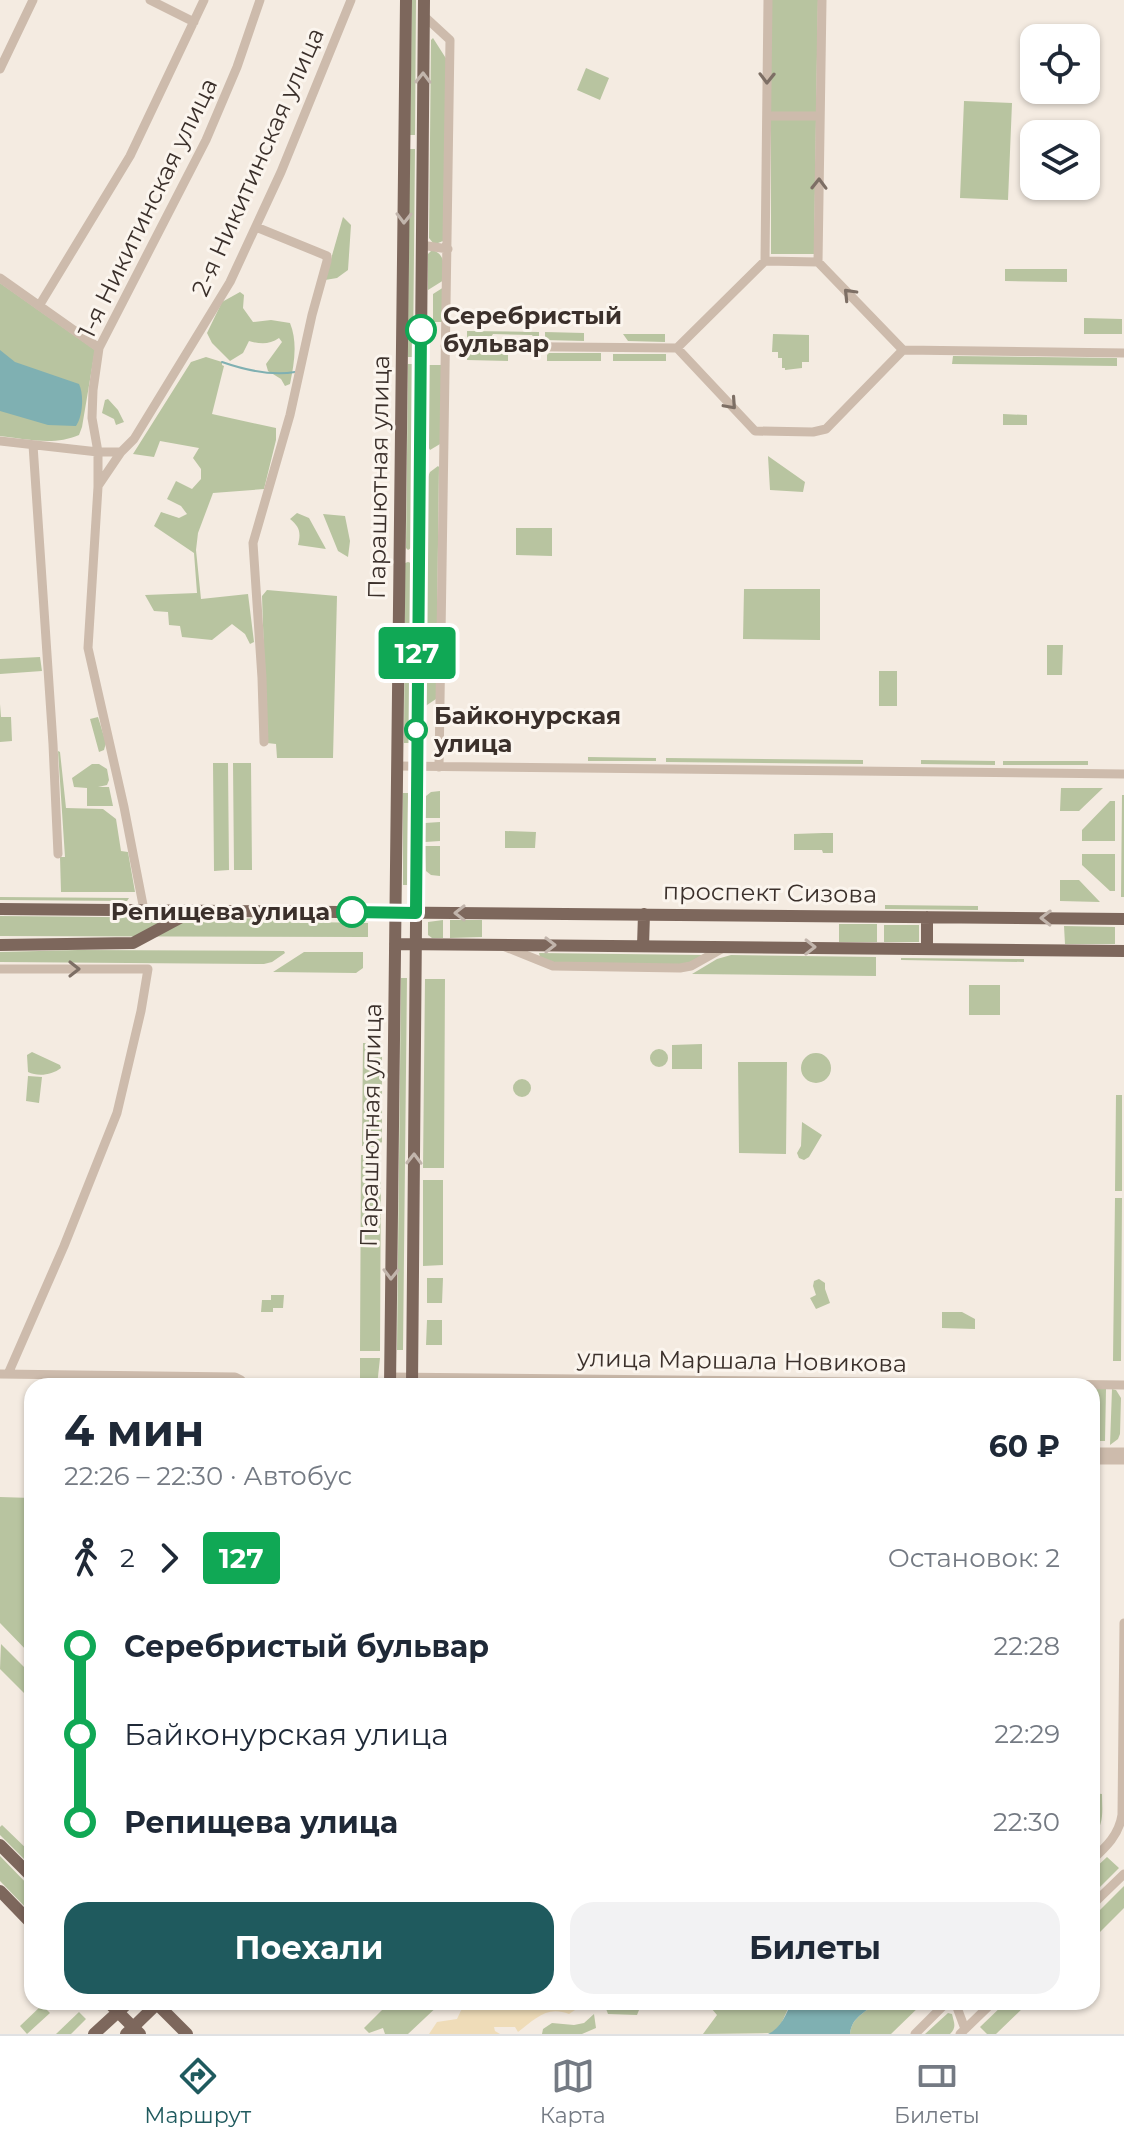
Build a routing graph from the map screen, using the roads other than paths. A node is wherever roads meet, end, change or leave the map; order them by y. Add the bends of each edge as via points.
1 (33, 0) edge
2 (150, 0) edge
3 (204, 0) edge
4 (260, 0) edge
5 (351, 0) edge
6 (406, 0) edge
7 (424, 0) edge
8 (768, 0) edge
9 (822, 0) edge
10 (424, 16) junction
11 (194, 22) junction
12 (4, 48) edge
13 (0, 69) edge
14 (767, 116) junction
15 (820, 116) junction
16 (404, 140) junction
17 (423, 140) junction
18 (256, 227) junction
19 (421, 245) junction
20 (448, 249) junction
21 (765, 261) junction
22 (818, 262) junction
23 (0, 278) edge
24 (39, 306) junction
25 (445, 346) junction
26 (99, 348) junction
27 (677, 348) junction
28 (903, 350) junction
29 (1124, 353) edge
30 (0, 441) edge
31 (33, 445) junction
32 (98, 452) junction
33 (121, 452) junction
34 (443, 455) junction
35 (419, 467) junction
36 (98, 487) junction
37 (418, 553) junction
38 (400, 554) junction
39 (264, 742) dead end
40 (397, 766) junction
41 (416, 766) junction
42 (439, 767) junction
43 (1124, 774) edge
44 (58, 854) dead end
45 (0, 909) edge
46 (144, 910) junction
47 (192, 911) junction
48 (395, 913) junction
49 (416, 913) junction
50 (644, 914) junction
51 (927, 917) junction
52 (1124, 919) edge
53 (395, 944) junction
54 (416, 944) junction
55 (0, 945) edge
56 (500, 945) junction
57 (643, 946) junction
58 (725, 946) junction
59 (927, 949) junction
60 (1124, 951) edge
61 (0, 969) edge
62 (4, 1374) edge
63 (237, 1378) edge
64 (390, 1378) edge
65 (412, 1378) edge
66 (1100, 1385) edge
67 (1124, 1385) edge
68 (1100, 1452) edge
69 (1124, 1452) edge
70 (1100, 1460) edge
71 (1124, 1460) edge
72 (1124, 1623) edge
73 (1123, 1749) edge
74 (1123, 1764) edge
75 (1123, 1791) edge
76 (0, 1845) edge
77 (1100, 1851) edge
78 (24, 1869) edge
79 (1124, 1874) edge
80 (0, 1891) edge
81 (1100, 1897) edge
82 (24, 1916) edge
83 (151, 2010) edge
84 (164, 2010) edge
85 (939, 2010) edge
86 (957, 2010) edge
87 (985, 2010) edge
88 (118, 2012) joint
89 (133, 2032) edge
90 (963, 2032) edge
91 (94, 2034) edge
92 (187, 2034) edge
93 (915, 2034) edge

1 - 12 street
2 - 11 street
3 - 11 street
4 - 26 street, 1-я Никитинская улица via 206,140
5 - 18 street, 2-я Никитинская улица
6 - 16 main road, Парашютная улица
7 - 10 main road, Парашютная улица
8 -> 14 street
9 - 15 street
17 -> 10 main road, Парашютная улица
10 - 20 street via 450,40
11 - 24 street via 130,156
12 - 13 street
14 - 15 street
14 - 21 street
22 -> 15 street
16 - 17 main road
16 -> 38 main road, Парашютная улица
17 - 19 main road, Парашютная улица
18 - 33 street, 2-я Никитинская улица via 195,342
18 - 39 street via 327,256 253,543
19 - 20 street
19 - 35 main road, Парашютная улица
20 - 25 street
21 - 22 street
21 - 27 street
28 -> 22 street
23 - 24 street
24 - 26 street
25 - 27 street
25 - 34 street
26 - 32 street, 1-я Никитинская улица via 92,418
27 -> 28 street via 755,431 813,432 826,429
28 - 29 street
30 - 31 street
31 - 32 street
31 - 44 street
32 - 33 street
32 - 36 street
33 - 36 street, 2-я Никитинская улица
34 - 35 street
34 - 42 street
35 - 37 main road, Парашютная улица
36 - 46 street via 88,648
37 - 38 main road
37 - 41 main road, Парашютная улица
38 - 40 main road, Парашютная улица
40 - 41 street
40 - 48 main road, Парашютная улица
41 - 42 street
41 - 49 main road, Парашютная улица
42 - 43 street
45 - 46 main road
46 - 47 main road
47 - 48 main road
47 - 55 main road via 133,943
48 - 49 main road
48 - 53 main road, Парашютная улица
50 -> 49 main road, проспект Сизова
49 - 54 main road, Парашютная улица
50 - 51 main road, проспект Сизова
50 - 57 main road
52 -> 51 main road, проспект Сизова
51 - 59 main road
53 - 54 main road
53 -> 64 main road, Парашютная улица
54 - 56 main road
65 -> 54 main road, Парашютная улица
56 -> 57 main road
56 - 58 street via 553,966 680,968
57 - 58 main road
58 -> 59 main road
59 - 60 main road
61 -> 62 street via 148,969 117,1113 64,1246
62 - 63 street
66 - 67 street, улица Маршала Новикова
68 - 69 street
70 - 71 street
72 - 73 street
73 - 74 street
74 - 75 street
75 - 77 street via 1120,1824
76 - 78 main road
79 - 81 street
80 - 82 main road
83 - 89 main road
84 - 92 main road
85 - 93 street
86 - 90 street
87 - 90 street
88 - 89 main road
88 - 91 main road

